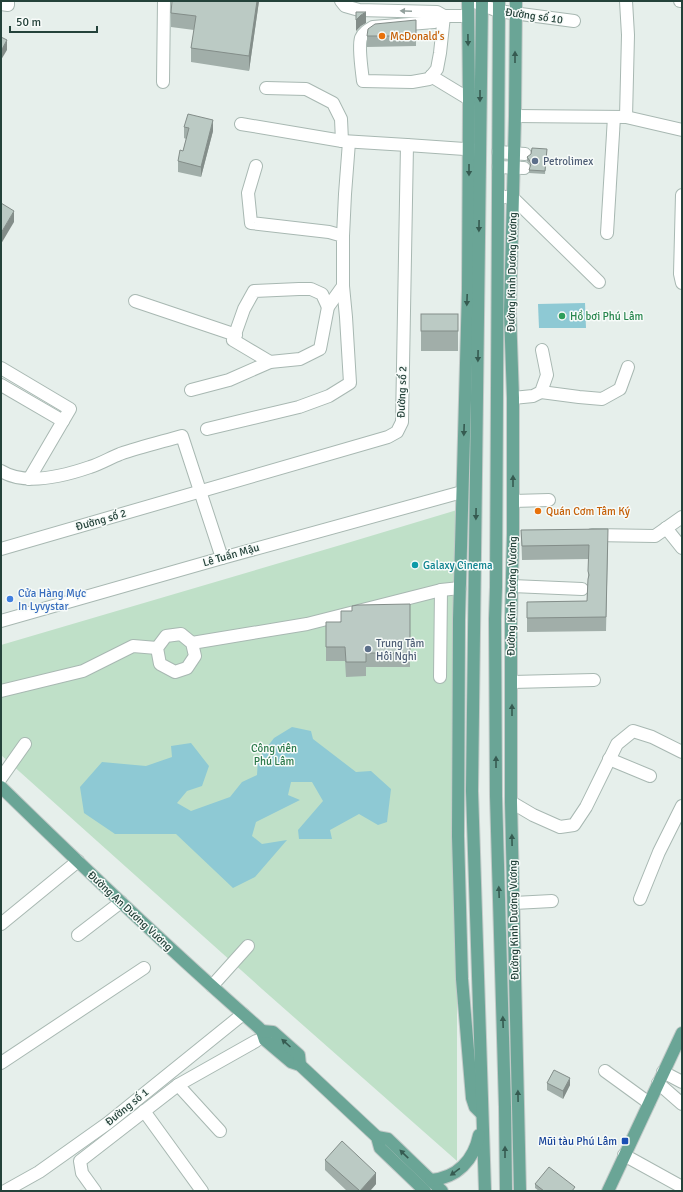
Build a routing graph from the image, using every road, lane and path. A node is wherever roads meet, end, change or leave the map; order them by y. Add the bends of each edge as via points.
1 (164, 1) edge
2 (341, 1) edge
3 (468, 1) edge
4 (516, 1) edge
5 (626, 1) edge
6 (479, 3) edge
7 (498, 6) edge
8 (515, 14) junction
9 (444, 16) junction
10 (467, 16) junction
11 (574, 21) dead end
12 (431, 76) junction
13 (163, 82) dead end
14 (266, 88) dead end
15 (469, 99) junction
16 (515, 116) junction
17 (620, 117) junction
18 (241, 124) dead end
19 (682, 130) edge
20 (346, 142) junction
21 (407, 144) junction
22 (474, 150) junction
23 (498, 152) junction
24 (520, 153) junction
25 (256, 166) dead end
26 (498, 167) junction
27 (519, 168) junction
28 (682, 195) edge
29 (498, 196) junction
30 (513, 198) junction
31 (607, 233) dead end
32 (343, 236) junction
33 (599, 282) dead end
34 (682, 283) edge
35 (343, 286) junction
36 (135, 301) dead end
37 (328, 307) junction
38 (236, 335) junction
39 (542, 350) dead end
40 (270, 362) junction
41 (628, 367) dead end
42 (1, 368) edge
43 (1, 385) edge
44 (191, 390) dead end
45 (541, 392) junction
46 (513, 398) junction
47 (63, 421) junction
48 (207, 429) dead end
49 (1, 471) edge
50 (29, 479) junction
51 (476, 488) junction
52 (200, 492) junction
53 (462, 492) junction
54 (549, 500) dead end
55 (513, 501) junction
56 (682, 516) edge
57 (666, 528) junction
58 (584, 535) edge
59 (682, 548) edge
60 (1, 549) edge
61 (222, 558) junction
62 (496, 586) junction
63 (512, 586) junction
64 (475, 587) junction
65 (460, 588) junction
66 (582, 589) dead end
67 (441, 590) junction
68 (1, 621) edge
69 (192, 643) junction
70 (157, 648) junction
71 (440, 676) dead end
72 (594, 680) dead end
73 (512, 682) junction
74 (1, 691) edge
75 (25, 744) dead end
76 (682, 752) edge
77 (609, 759) junction
78 (650, 776) dead end
79 (1, 778) edge
80 (1, 787) edge
81 (511, 802) junction
82 (682, 806) edge
83 (78, 861) junction
84 (640, 899) dead end
85 (552, 901) dead end
86 (121, 902) junction
87 (514, 903) junction
88 (1, 924) edge
89 (78, 935) dead end
90 (248, 946) dead end
91 (144, 968) dead end
92 (212, 986) junction
93 (243, 1014) junction
94 (682, 1033) edge
95 (259, 1036) junction
96 (1, 1063) edge
97 (605, 1071) dead end
98 (661, 1077) junction
99 (682, 1082) edge
100 (178, 1085) junction
101 (649, 1103) junction
102 (682, 1104) edge
103 (144, 1111) junction
104 (482, 1114) junction
105 (220, 1131) dead end
106 (624, 1155) junction
107 (428, 1186) edge
108 (682, 1187) edge
109 (5, 1191) edge
110 (95, 1191) edge
111 (202, 1191) edge
112 (442, 1191) edge
113 (485, 1191) edge
114 (506, 1191) edge
115 (520, 1191) edge
116 (608, 1191) edge

1 - 13 street
9 -> 2 street via 437,12 359,10 345,6
3 - 10 main road
4 - 8 main road, Đường Kinh Dương Vương
5 - 17 street via 628,35
6 - 7 street, Đường số 10
6 -> 22 main road
7 - 8 street, Đường số 10
7 - 23 main road, Đường Kinh Dương Vương
8 - 11 street, Đường số 10
16 -> 8 main road, Đường Kinh Dương Vương
9 - 10 street
9 - 12 street via 440,54
9 - 12 street via 434,22 373,27 366,31 361,39 363,81 412,82 429,79
10 -> 15 main road
12 - 15 street
14 - 20 street via 306,89 333,103 341,119
15 - 22 main road
16 - 17 street
16 - 24 main road, Đường Kinh Dương Vương
17 - 19 street
17 - 31 street
18 - 20 street
20 - 21 street
20 - 32 street
21 - 22 street
21 - 52 street, Đường số 2 via 402,422 397,432 388,437
22 -> 51 main road
22 -> 53 main road
23 - 24 street
23 - 26 main road, Đường Kinh Dương Vương
24 - 27 main road, Đường Kinh Dương Vương
25 - 32 street via 248,194 250,223 330,232
26 - 27 street
26 - 29 main road, Đường Kinh Dương Vương
27 - 30 main road, Đường Kinh Dương Vương
28 - 34 street
29 - 30 street
29 - 62 main road, Đường Kinh Dương Vương
30 - 33 street
30 - 46 main road, Đường Kinh Dương Vương via 510,312
32 - 35 street
35 - 37 street
35 - 48 street via 350,383 329,396 299,407
36 - 38 street
37 - 38 street via 322,294 311,290 254,291 244,309
37 - 40 street via 320,349 300,359
38 - 40 street via 233,340
39 - 45 street via 547,375
40 - 44 street via 229,380
41 - 45 street via 620,389 602,399
42 - 47 street via 70,409
43 - 47 street
45 - 46 street via 533,396
55 -> 46 main road, Đường Kinh Dương Vương
47 - 50 street
49 - 50 street via 9,476
50 - 52 street via 52,477 90,467 120,454 182,436
51 - 53 main road
51 -> 64 main road
52 - 60 street, Đường số 2
52 - 61 street
53 - 61 street, Lê Tuấn Mậu
53 - 65 main road
54 - 55 street
55 - 63 main road, Đường Kinh Dương Vương via 517,534
56 - 57 street
57 - 58 street via 655,536
57 - 59 street
61 - 68 street, Lê Tuấn Mậu
62 - 63 main road
62 - 64 main road
114 -> 62 main road, Đường Kinh Dương Vương via 496,796
63 - 66 street
63 - 73 main road, Đường Kinh Dương Vương
64 - 65 main road
64 - 104 main road via 472,791
65 - 67 street
65 - 104 main road via 458,836 462,979 472,1098 475,1107
67 - 69 street via 307,624
67 - 71 street
69 - 70 street via 180,634 166,636
69 - 70 street via 194,656 191,662 187,668 175,672 160,664
70 - 74 street via 133,646 83,671
72 - 73 street
81 -> 73 main road, Đường Kinh Dương Vương
75 - 79 street
76 - 77 street via 633,731 617,744
77 - 78 street
77 - 81 street via 586,807 574,825 560,827
80 - 83 main road, Đường An Dương Vương
87 -> 81 main road, Đường Kinh Dương Vương
82 - 84 street via 659,852
83 - 86 main road, Đường An Dương Vương
83 - 88 street
85 - 87 street
86 - 89 street
86 - 92 main road, Đường An Dương Vương
115 -> 87 main road, Đường Kinh Dương Vương
90 - 92 street
91 - 96 street
92 - 93 main road, Đường An Dương Vương
93 - 95 main road, Đường An Dương Vương
93 - 109 street, Đường số 1 via 108,1124 39,1172
94 - 98 main road
95 - 100 street
95 - 107 main road, Đường An Dương Vương via 291,1062 300,1065 377,1137 380,1148
97 - 101 street
98 - 99 street
98 - 101 main road
98 - 102 street
100 - 103 street
100 - 105 street
101 - 106 main road
103 - 110 street via 80,1160 82,1173
103 - 111 street
104 -> 107 main road via 476,1146 469,1160 448,1177
104 - 113 main road
106 - 108 street
106 - 116 main road
107 - 112 main road, Đường An Dương Vương

